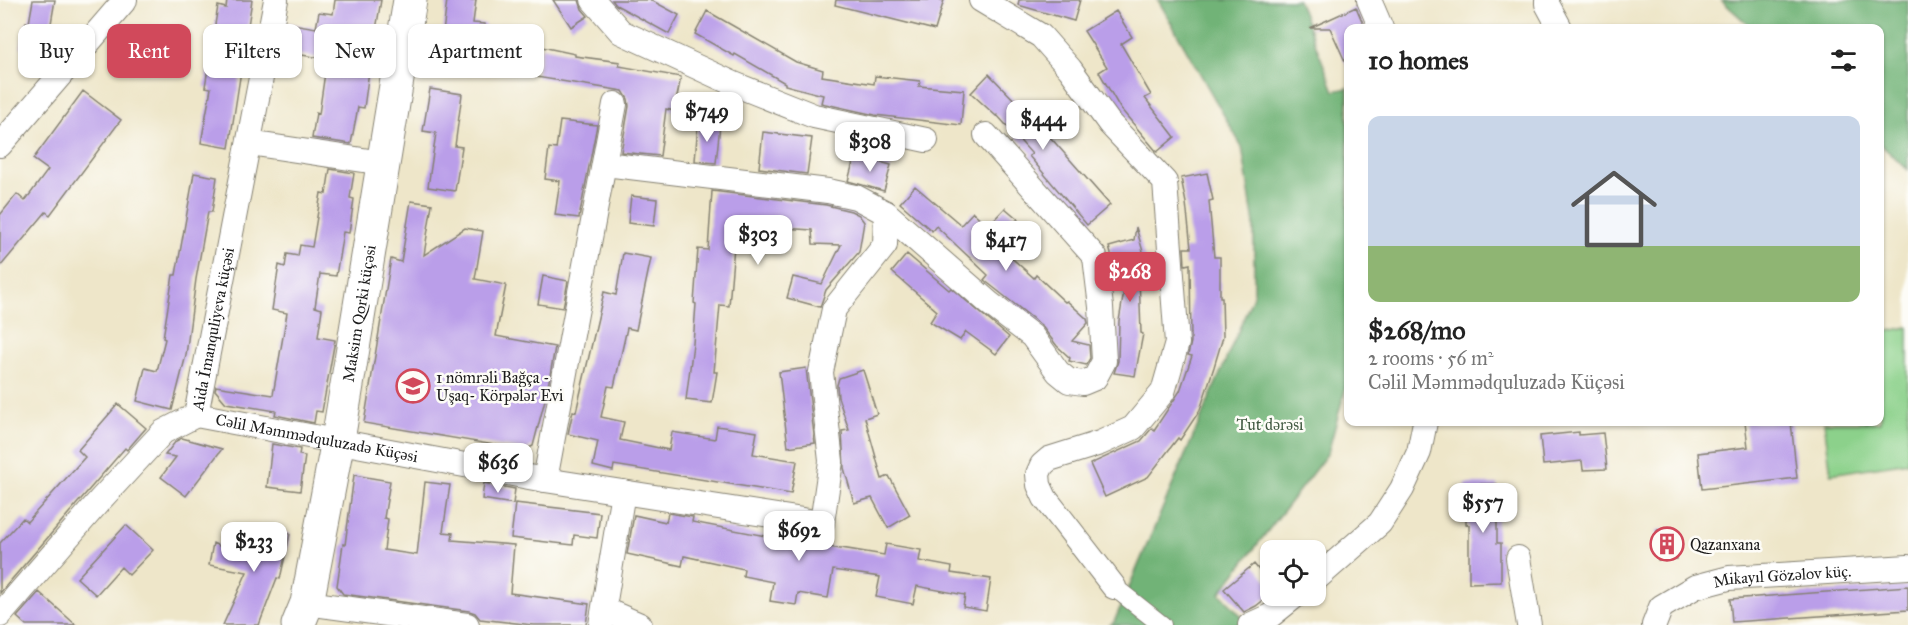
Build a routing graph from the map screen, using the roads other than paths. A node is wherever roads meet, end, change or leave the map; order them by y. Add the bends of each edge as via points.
1 (125, 0) edge
2 (276, 0) edge
3 (410, 0) edge
4 (593, 0) edge
5 (981, 0) edge
6 (1369, 0) edge
7 (1547, 0) edge
8 (1379, 24) edge
9 (1558, 24) edge
10 (615, 104) dead end
11 (986, 135) dead end
12 (926, 140) dead end
13 (249, 143) junction
14 (0, 146) edge
15 (383, 163) junction
16 (605, 164) junction
17 (886, 213) junction
18 (196, 415) junction
19 (1424, 426) edge
20 (338, 440) junction
21 (545, 480) junction
22 (623, 492) junction
23 (1518, 558) dead end
24 (1908, 567) edge
25 (1326, 570) edge
26 (1114, 587) joint
27 (1282, 606) edge
28 (302, 614) edge
29 (0, 615) edge
30 (1658, 616) edge
31 (603, 618) edge
32 (468, 625) edge
33 (640, 625) edge
34 (1162, 625) edge
35 (1250, 625) edge
36 (1529, 625) edge

1 - 14 street
2 - 13 street, Aida İmanquliyeva küçəsi
3 - 15 main road, Maksim Qorki küçəsi
4 - 12 street via 621,32 734,84 814,116
5 - 26 street via 1041,36 1110,124 1166,182 1177,343 1163,392 1133,428 1049,459 1038,474 1045,498
6 - 8 street
7 - 9 street
10 - 16 street
11 - 17 street via 1095,257 1104,361 1095,378 1069,381 1032,336
13 - 15 street
13 - 18 street, Aida İmanquliyeva küçəsi
15 - 20 main road, Maksim Qorki küçəsi
16 - 17 street via 828,191 856,197
16 - 21 street
17 - 22 street, Cəlil Məmmədquluzadə Küçəsi via 885,245 834,309 821,372 831,461 822,523
18 - 20 street, Cəlil Məmmədquluzadə Küçəsi
18 - 29 street, Aida İmanquliyeva küçəsi via 164,432
19 - 25 street via 1419,452 1380,523
20 - 21 street, Cəlil Məmmədquluzadə Küçəsi
20 - 28 main road, Maksim Qorki küçəsi
21 - 22 street, Cəlil Məmmədquluzadə Küçəsi
22 - 31 street
23 - 36 street
24 - 30 street, Mikayıl Gözəlov küç. via 1729,578 1695,587
26 - 34 street
27 - 35 street
28 - 32 street
31 - 33 street

